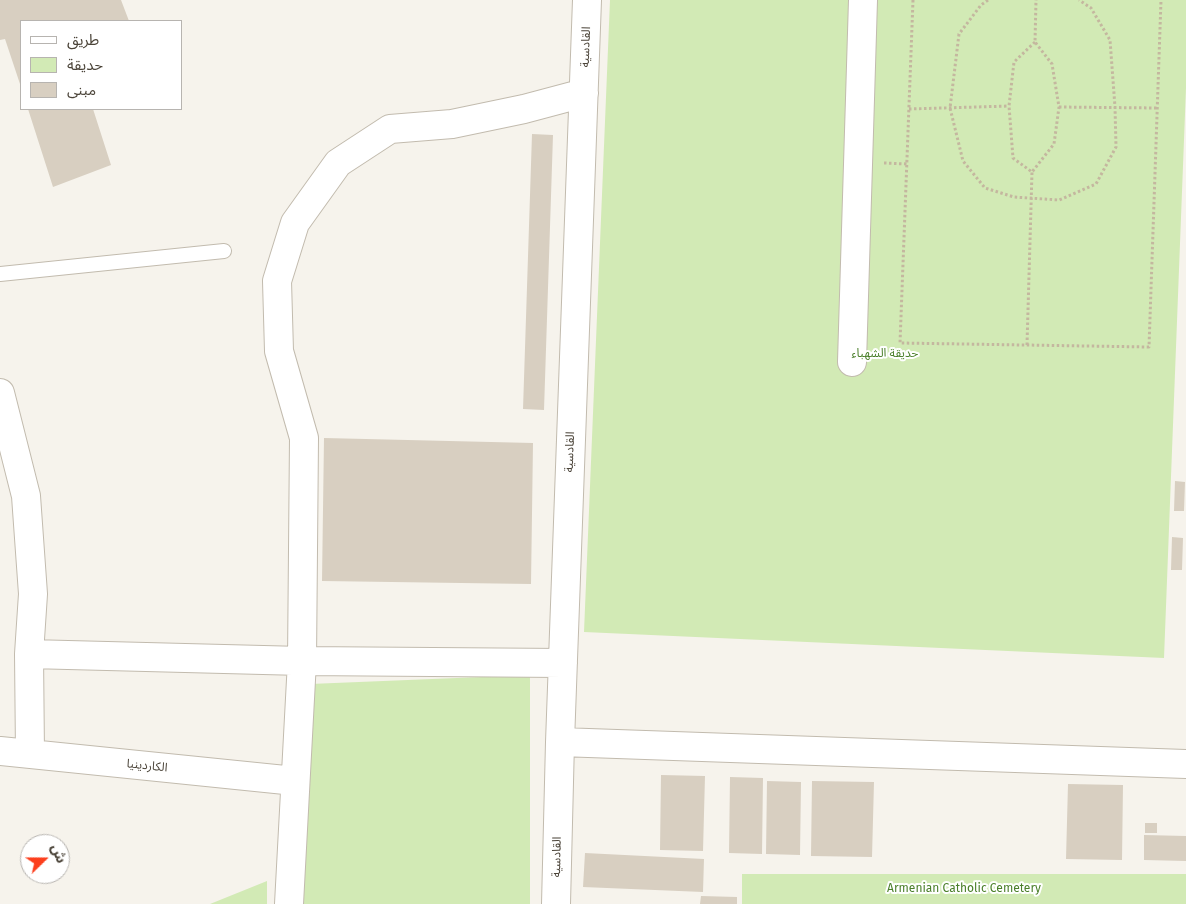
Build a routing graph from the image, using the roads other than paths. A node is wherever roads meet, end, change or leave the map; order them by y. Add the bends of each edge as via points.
1 (588, 0) edge
2 (863, 0) edge
3 (584, 93) junction
4 (224, 251) dead end
5 (0, 274) edge
6 (852, 362) dead end
7 (0, 393) edge
8 (30, 654) junction
9 (302, 661) junction
10 (562, 663) junction
11 (560, 742) junction
12 (0, 751) edge
13 (30, 754) junction
14 (1186, 764) edge
15 (295, 781) junction
16 (289, 904) edge
17 (556, 904) edge

1 - 3 street, القادسية
2 - 6 street
3 - 9 street via 524,110 452,124 390,129 338,163 295,223 277,282 279,351 304,438
3 - 10 street, القادسية
4 - 5 lane
7 - 8 street via 26,496 33,594
8 - 9 street
8 - 13 street
9 - 10 street
9 - 15 street
10 - 11 street, القادسية
11 - 14 street
11 - 17 street, القادسية
12 - 13 street, الكاردينيا
13 - 15 street, الكاردينيا
15 - 16 street

